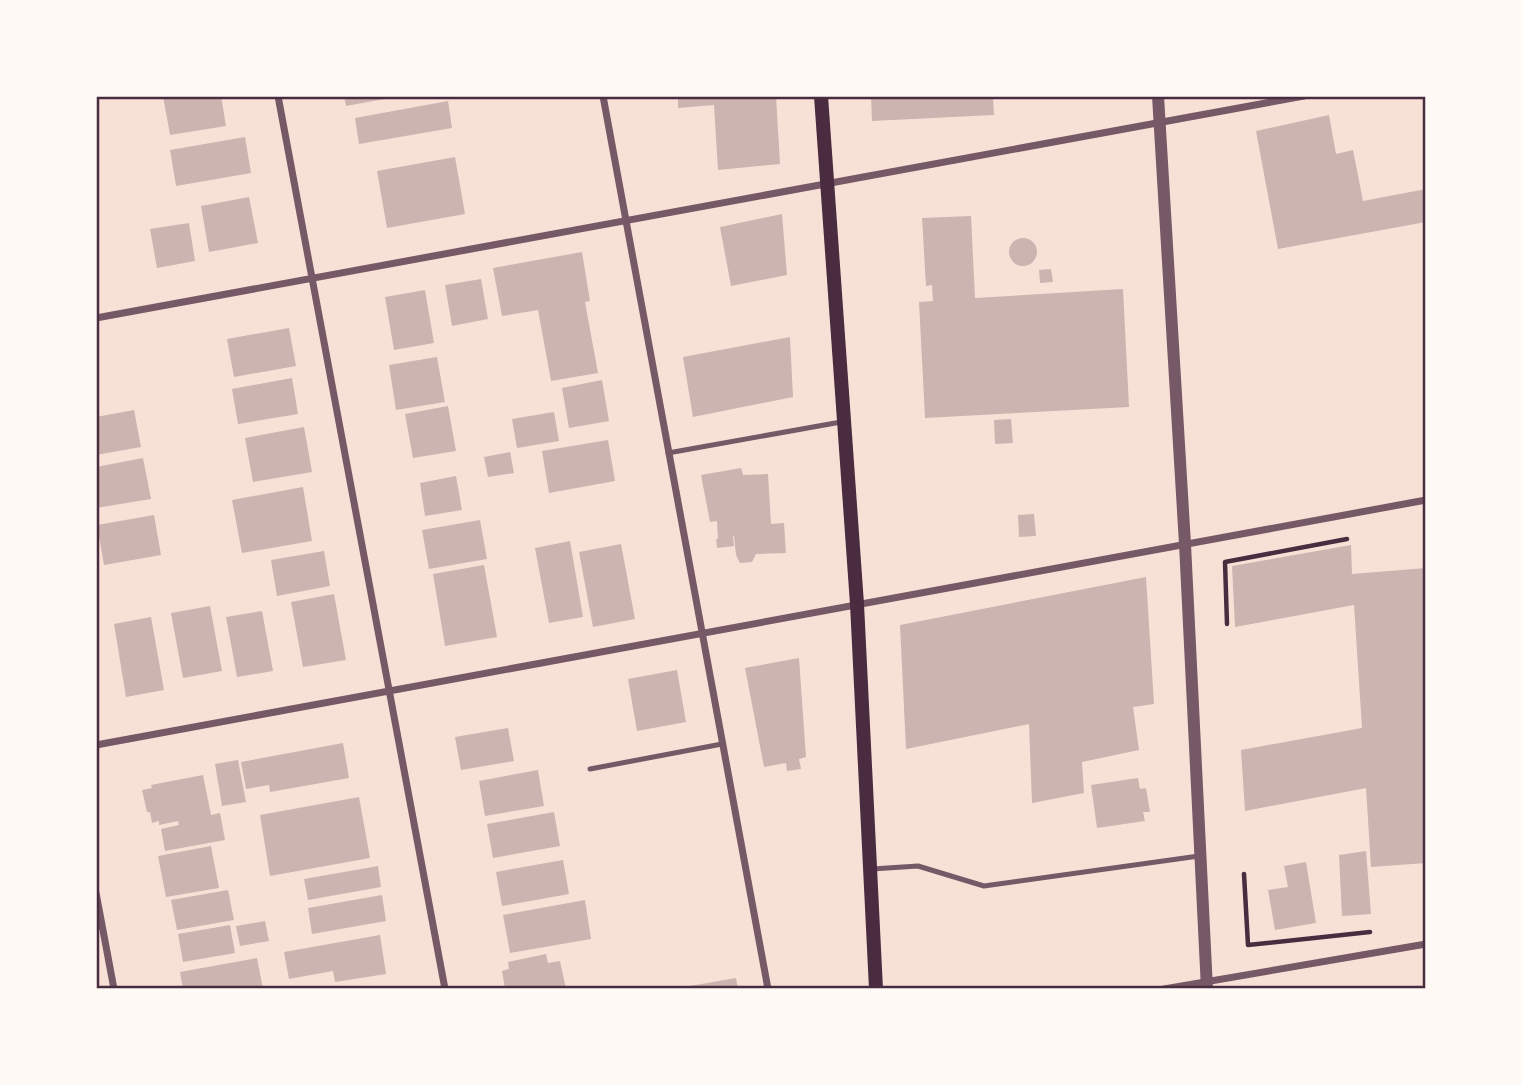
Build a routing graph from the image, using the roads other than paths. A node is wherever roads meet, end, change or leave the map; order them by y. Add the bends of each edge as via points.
1 (278, 96) edge
2 (603, 96) edge
3 (821, 96) edge
4 (1158, 96) edge
5 (1304, 96) edge
6 (1159, 123) junction
7 (827, 184) junction
8 (625, 221) junction
9 (312, 278) junction
10 (96, 318) edge
11 (844, 422) junction
12 (668, 453) junction
13 (1426, 500) edge
14 (1185, 544) junction
15 (857, 604) junction
16 (702, 633) junction
17 (389, 691) junction
18 (722, 744) junction
19 (96, 745) edge
20 (590, 769) dead end
21 (1199, 856) junction
22 (870, 869) junction
23 (96, 893) edge
24 (1426, 944) edge
25 (1207, 985) edge
26 (114, 989) edge
27 (445, 989) edge
28 (768, 989) edge
29 (876, 989) edge
30 (1164, 989) edge

1 - 9 street
2 - 8 street
3 - 7 main road
4 - 6 street
5 - 6 street
6 - 7 street
6 - 14 street
7 - 8 street
7 - 11 main road
8 - 9 street
8 - 12 street
9 - 10 street
9 - 17 street
11 - 12 lane
11 - 15 main road
12 - 16 street
13 - 14 street
14 - 15 street
14 - 21 street
15 - 16 street
15 - 22 main road
16 - 17 street
16 - 18 street
17 - 19 street
17 - 27 street
18 - 20 lane
18 - 28 street
21 - 22 lane via 984,886 918,866
21 - 25 street
22 - 29 main road
23 - 26 street
24 - 25 street
25 - 30 street

